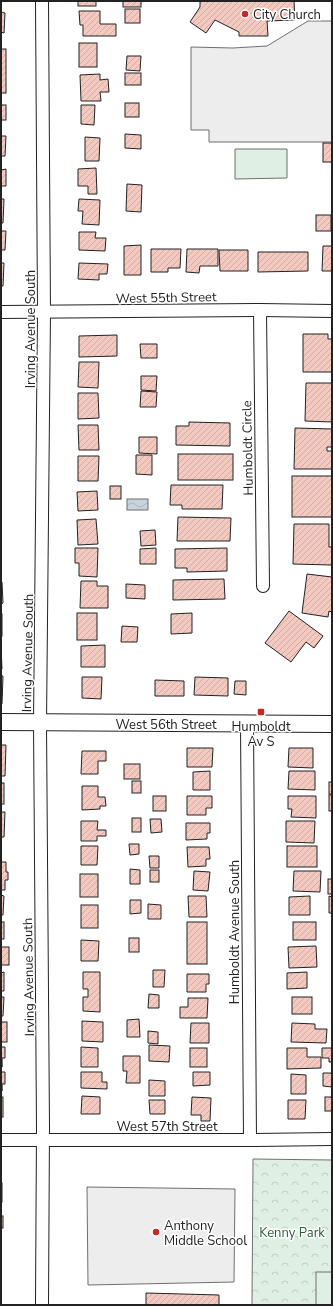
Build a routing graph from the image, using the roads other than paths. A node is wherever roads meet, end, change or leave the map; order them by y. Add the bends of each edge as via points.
1 (42, 1) edge
2 (260, 310) junction
3 (332, 311) edge
4 (1, 312) edge
5 (44, 312) junction
6 (263, 586) dead end
7 (1, 722) edge
8 (40, 723) junction
9 (247, 724) junction
10 (332, 724) edge
11 (332, 1139) edge
12 (1, 1140) edge
13 (43, 1140) junction
14 (250, 1140) junction
15 (42, 1305) edge

1 - 5 street, Irving Avenue South
2 - 3 street, West 55th Street
2 - 5 street, West 55th Street
2 - 6 street, Humboldt Circle
4 - 5 street, West 55th Street
5 - 8 street, Irving Avenue South
7 - 8 street, West 56th Street
8 - 9 street, West 56th Street
8 - 13 street, Irving Avenue South
9 - 10 street, West 56th Street
9 - 14 street, Humboldt Avenue South
11 - 14 street, West 57th Street
12 - 13 street, West 57th Street
13 - 14 street, West 57th Street
13 - 15 street, Irving Avenue South

